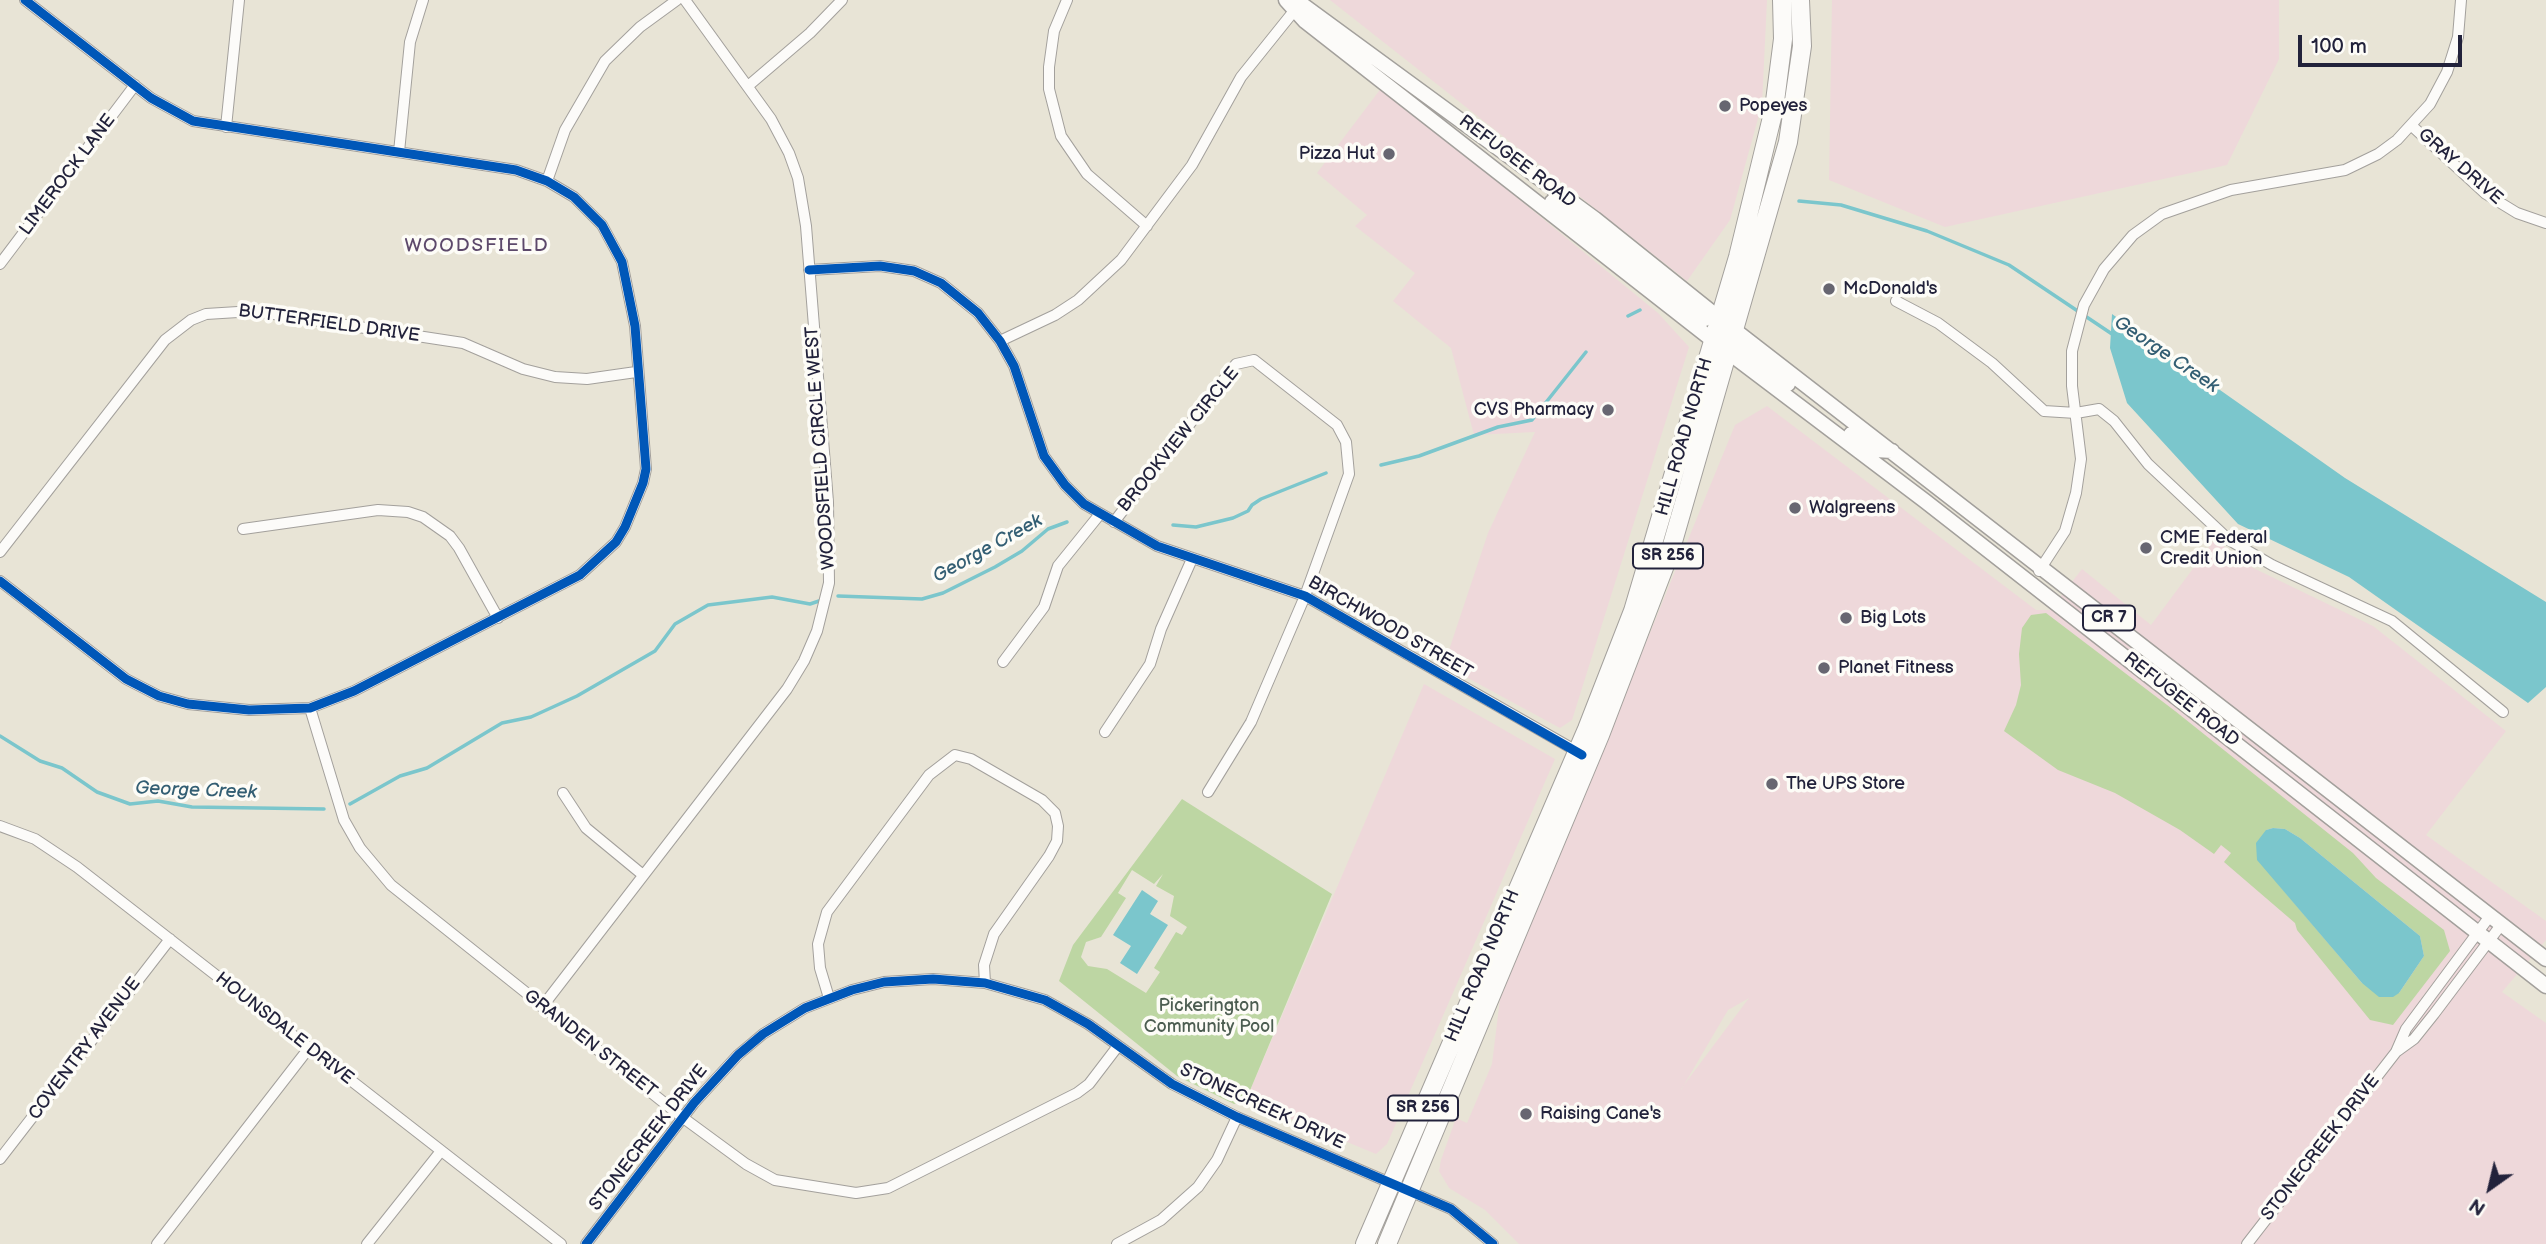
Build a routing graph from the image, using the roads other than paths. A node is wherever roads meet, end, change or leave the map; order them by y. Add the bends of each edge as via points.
1 (25, 0) edge
2 (239, 0) edge
3 (423, 0) edge
4 (677, 0) edge
5 (685, 0) edge
6 (842, 0) edge
7 (1067, 0) edge
8 (1782, 0) edge
9 (1800, 0) edge
10 (2461, 0) edge
11 (1294, 3) edge
12 (135, 85) junction
13 (747, 86) junction
14 (2412, 126) junction
15 (226, 127) junction
16 (399, 152) junction
17 (547, 181) junction
18 (2546, 223) edge
19 (1147, 226) junction
20 (0, 264) edge
21 (809, 270) junction
22 (1896, 301) dead end
23 (1724, 335) junction
24 (1000, 341) junction
25 (636, 372) junction
26 (2076, 413) junction
27 (1100, 514) junction
28 (1114, 522) junction
29 (243, 529) dead end
30 (0, 552) edge
31 (1192, 559) junction
32 (2040, 569) junction
33 (0, 581) edge
34 (1305, 596) junction
35 (498, 618) junction
36 (1003, 663) dead end
37 (310, 708) junction
38 (2503, 712) dead end
39 (1105, 732) dead end
40 (1579, 753) junction
41 (1209, 792) dead end
42 (563, 793) dead end
43 (0, 826) edge
44 (643, 875) junction
45 (2495, 920) junction
46 (2484, 936) junction
47 (170, 939) junction
48 (2546, 959) edge
49 (985, 983) junction
50 (2546, 986) edge
51 (829, 998) junction
52 (542, 1007) junction
53 (1118, 1045) junction
54 (309, 1048) junction
55 (682, 1117) junction
56 (1237, 1117) junction
57 (441, 1151) junction
58 (0, 1158) edge
59 (1392, 1184) junction
60 (1410, 1191) junction
61 (157, 1244) edge
62 (367, 1244) edge
63 (561, 1244) edge
64 (586, 1244) edge
65 (1117, 1244) edge
66 (1365, 1244) edge
67 (1387, 1244) edge
68 (1493, 1244) edge
69 (2247, 1244) edge

1 - 12 street
2 - 15 street
3 - 16 street via 410,42
4 - 17 street via 605,61 565,130
5 - 13 street, WOODSFIELD CIRCLE WEST
6 - 13 street
7 - 19 street via 1054,31 1049,67 1051,102 1061,136 1087,174
8 - 23 highway, HILL ROAD NORTH / SR 256 via 1783,39 1774,109
9 - 23 highway, HILL ROAD NORTH / SR 256 via 1801,46 1788,142
10 - 14 street via 2458,37 2447,72
11 - 19 street via 1241,77 1192,165
11 - 23 main road, REFUGEE ROAD / CR 7 via 1597,221
11 - 23 main road, REFUGEE ROAD via 1305,21 1531,198 1545,197
12 - 15 street via 178,114
12 - 20 street, LIMEROCK LANE
13 - 21 street, WOODSFIELD CIRCLE WEST via 779,133 798,178
14 - 18 street, GRAY DRIVE via 2486,194 2517,213
14 - 26 street via 2378,154 2345,170 2231,190 2162,214 2133,235 2104,269 2084,305 2072,351
15 - 16 street
16 - 17 street via 484,163
17 - 25 street via 587,208 616,247 635,326
19 - 24 street via 1114,267 1078,300
21 - 24 street, BIRCHWOOD STREET via 880,267 926,276 965,301
21 - 44 street, WOODSFIELD CIRCLE WEST via 831,551 822,615 787,689
22 - 26 street via 1938,323 2045,411
23 - 32 main road, REFUGEE ROAD / CR 7 via 1844,429 1877,450 1894,451
23 - 40 highway, HILL ROAD NORTH / SR 256 via 1633,611
23 - 46 main road, REFUGEE ROAD / CR 7 via 1926,501
23 - 60 highway, HILL ROAD NORTH / SR 256 via 1670,552 1642,632
24 - 27 street, BIRCHWOOD STREET via 1014,366 1044,457 1073,495
25 - 30 street, BUTTERFIELD DRIVE via 555,377 531,372 463,343 254,311 206,314 165,340
25 - 35 street via 646,468 625,527 616,542 580,575
26 - 32 street via 2081,459 2076,493 2065,531
26 - 38 street via 2099,410 2114,421 2148,464 2229,540 2392,621
27 - 28 street, BIRCHWOOD STREET
27 - 36 street via 1058,566 1044,607
28 - 31 street, BIRCHWOOD STREET
28 - 34 street, BROOKVIEW CIRCLE via 1236,364 1254,360 1337,425 1346,442 1349,474
29 - 35 street via 378,510 424,517 459,548
31 - 34 street, BIRCHWOOD STREET
31 - 39 street via 1150,664
32 - 45 main road, REFUGEE ROAD / CR 7
33 - 37 street via 126,679 159,696 249,710
34 - 40 street, BIRCHWOOD STREET
34 - 41 street via 1251,722
35 - 37 street via 354,691
37 - 52 street, GRANDEN STREET via 338,805 370,862 415,906
40 - 59 highway, HILL ROAD NORTH / SR 256
42 - 44 street via 586,828
43 - 47 street, HOUNSDALE DRIVE via 54,851
44 - 52 street, WOODSFIELD CIRCLE WEST
45 - 46 street, STONECREEK DRIVE
45 - 48 main road, REFUGEE ROAD / CR 7
46 - 50 main road, REFUGEE ROAD / CR 7
46 - 69 street, STONECREEK DRIVE via 2406,1029 2396,1052
47 - 54 street, HOUNSDALE DRIVE
47 - 58 street, COVENTRY AVENUE
49 - 51 street, STONECREEK DRIVE via 884,982
49 - 51 street via 994,934 1049,856 1058,826 1055,813 1042,800 956,755 929,775 827,912 818,944
49 - 53 street, STONECREEK DRIVE via 1045,1000
51 - 55 street, STONECREEK DRIVE via 763,1034 715,1078
52 - 55 street, GRANDEN STREET
53 - 55 street, GRANDEN STREET via 1077,1093 903,1182 872,1193 775,1181
53 - 56 street, STONECREEK DRIVE via 1172,1084
54 - 57 street, HOUNSDALE DRIVE
54 - 61 street
55 - 64 street, STONECREEK DRIVE
56 - 59 street, STONECREEK DRIVE
56 - 65 street via 1198,1187 1161,1220
57 - 62 street
57 - 63 street, HOUNSDALE DRIVE
59 - 60 street, STONECREEK DRIVE
59 - 66 highway, HILL ROAD NORTH / SR 256
60 - 67 highway, HILL ROAD NORTH / SR 256
60 - 68 street, STONECREEK DRIVE via 1451,1209

